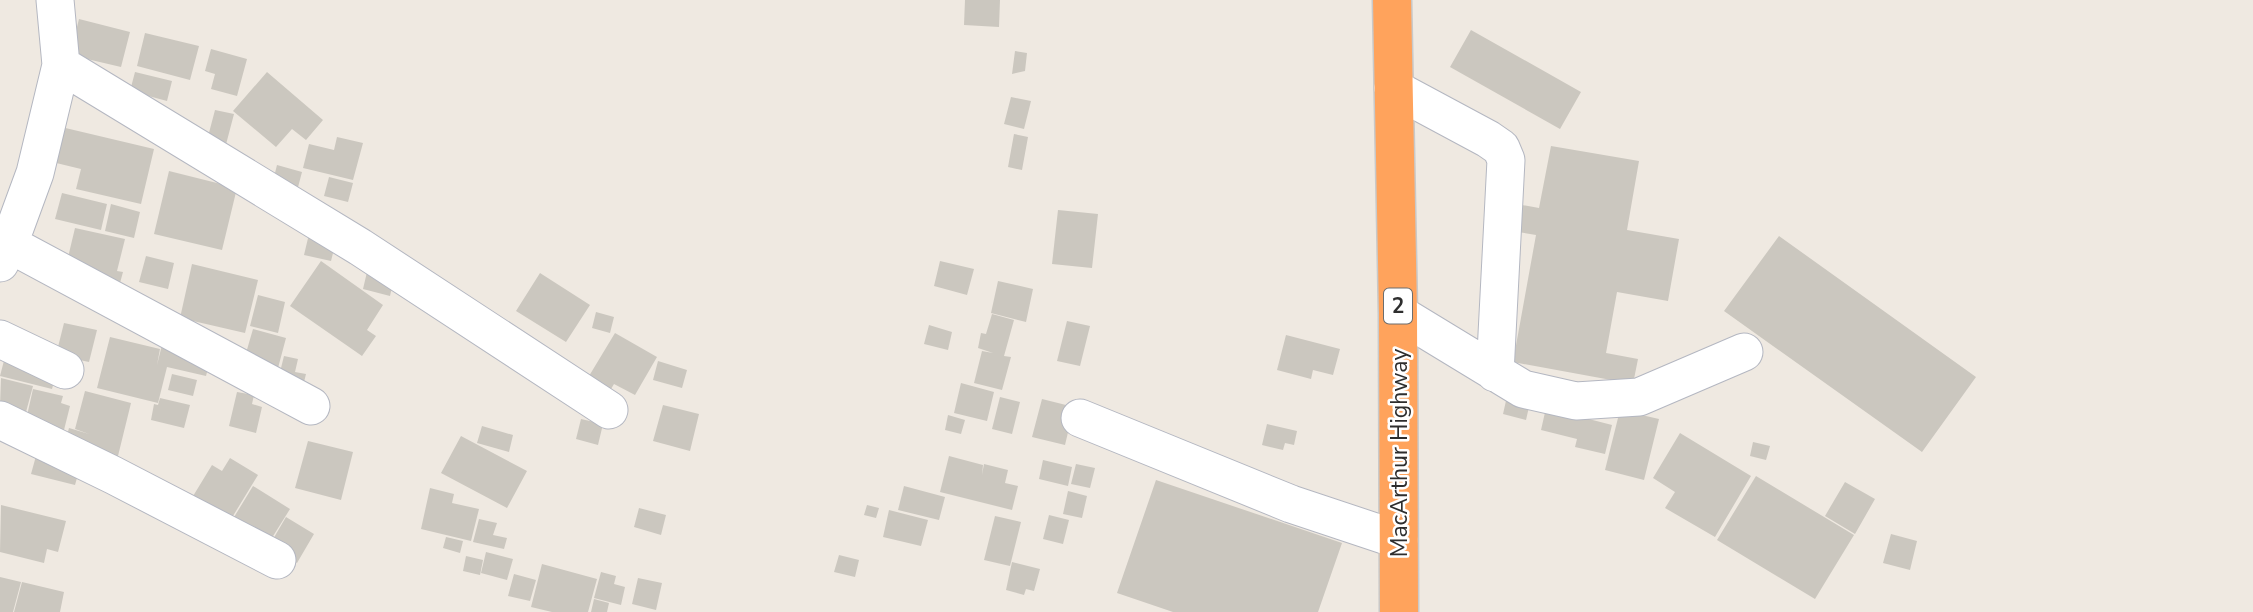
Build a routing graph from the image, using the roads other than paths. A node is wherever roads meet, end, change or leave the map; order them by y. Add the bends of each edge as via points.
1 (55, 0) edge
2 (1392, 0) edge
3 (61, 65) junction
4 (1393, 88) junction
5 (5, 254) edge
6 (1398, 313) junction
7 (0, 338) edge
8 (1744, 352) dead end
9 (65, 370) dead end
10 (1495, 373) junction
11 (311, 406) dead end
12 (609, 410) dead end
13 (1080, 418) dead end
14 (0, 420) edge
15 (1399, 540) junction
16 (277, 560) dead end
17 (1399, 612) edge

1 - 3 street
2 - 4 highway, MacArthur Highway / 2
3 - 5 street via 34,173
3 - 12 street via 360,247
4 - 6 highway, MacArthur Highway / 2
4 - 10 street via 1501,148 1506,160
5 - 11 street
6 - 10 street
6 - 15 highway, MacArthur Highway / 2
7 - 9 street
8 - 10 street via 1639,397 1576,401 1523,389
13 - 15 street via 1291,504
14 - 16 street
15 - 17 highway, MacArthur Highway / 2

